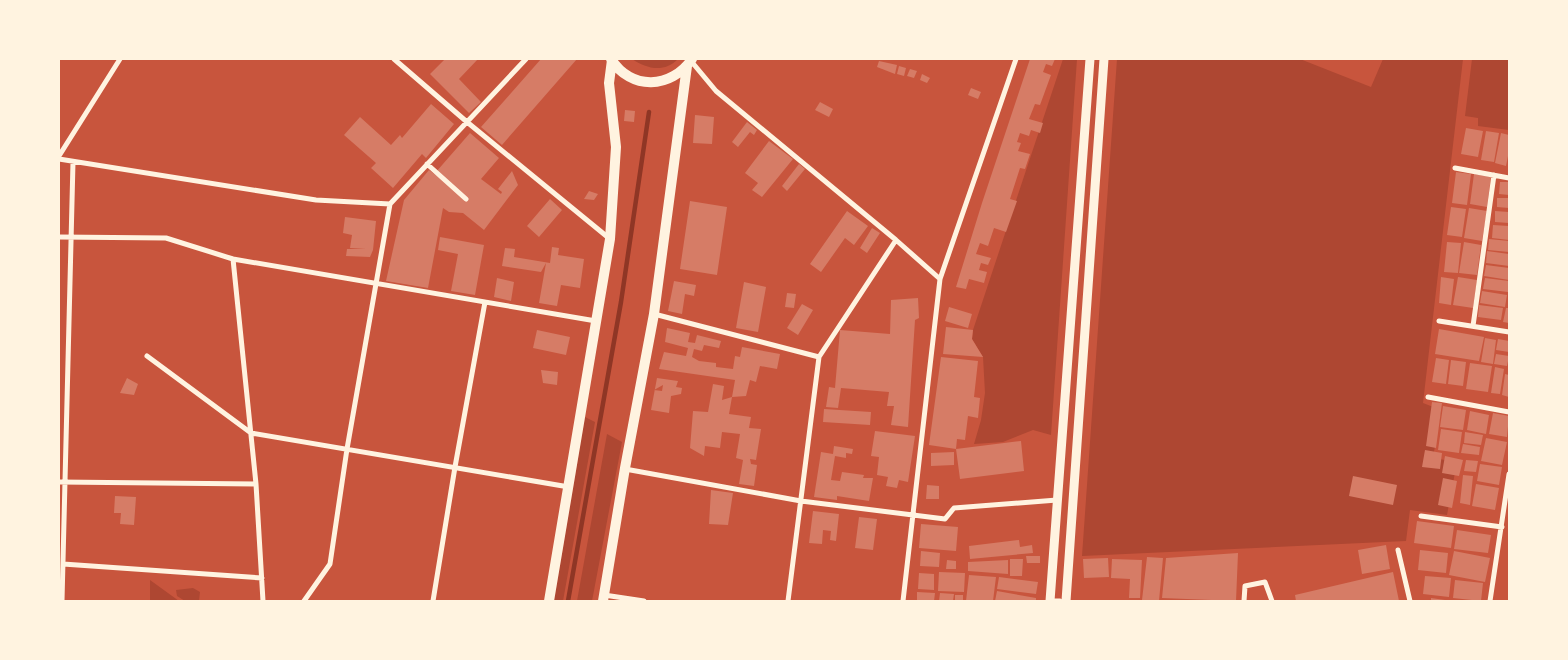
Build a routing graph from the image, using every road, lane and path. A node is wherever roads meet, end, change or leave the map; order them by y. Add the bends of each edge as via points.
1 (120, 59) edge
2 (394, 59) edge
3 (526, 59) edge
4 (1016, 59) edge
5 (1090, 59) edge
6 (1104, 59) edge
7 (611, 60) edge
8 (690, 62) edge
9 (467, 122) junction
10 (59, 158) edge
11 (74, 162) junction
12 (427, 164) junction
13 (1454, 168) dead end
14 (1494, 175) junction
15 (1509, 178) edge
16 (466, 199) dead end
17 (390, 204) junction
18 (59, 237) edge
19 (72, 237) junction
20 (610, 239) junction
21 (896, 240) junction
22 (233, 259) junction
23 (940, 279) junction
24 (375, 284) junction
25 (485, 302) junction
26 (654, 314) junction
27 (597, 321) junction
28 (1439, 321) dead end
29 (1473, 326) junction
30 (1509, 332) edge
31 (147, 356) dead end
32 (819, 357) junction
33 (1428, 397) dead end
34 (1509, 412) edge
35 (251, 433) junction
36 (347, 448) junction
37 (455, 467) junction
38 (625, 468) junction
39 (1509, 474) edge
40 (59, 482) edge
41 (66, 482) junction
42 (256, 484) junction
43 (570, 487) junction
44 (1057, 500) junction
45 (801, 501) junction
46 (912, 516) junction
47 (1421, 516) dead end
48 (1502, 527) junction
49 (1398, 550) dead end
50 (63, 564) junction
51 (262, 578) junction
52 (604, 598) edge
53 (62, 601) edge
54 (263, 601) edge
55 (304, 601) edge
56 (433, 601) edge
57 (549, 601) edge
58 (644, 601) edge
59 (788, 601) edge
60 (903, 601) edge
61 (1050, 601) edge
62 (1060, 601) edge
63 (1066, 601) edge
64 (1244, 601) edge
65 (1272, 601) edge
66 (1410, 601) edge
67 (1490, 601) edge

1 - 10 street
2 - 9 street
3 - 9 street
4 - 23 street
5 - 44 street
6 - 63 street
7 - 8 main road via 623,74 638,82 656,83 673,77
7 - 20 main road via 608,83 616,146
8 - 21 street via 716,91
8 - 26 main road
9 - 12 street
9 - 20 street
10 - 11 street
11 - 17 street via 316,200
11 - 19 street
12 - 16 street
12 - 17 street
13 - 14 street
14 - 15 street
14 - 29 street
17 - 24 street
18 - 19 street
19 - 22 street via 166,238
19 - 41 street
20 - 27 main road
21 - 23 street
21 - 32 street
22 - 24 street
22 - 35 street
23 - 46 street
24 - 25 street
24 - 36 street
25 - 27 street
25 - 37 street
26 - 32 street
26 - 38 main road
27 - 43 main road
28 - 29 street
29 - 30 street
31 - 35 street
32 - 45 street
33 - 34 street
35 - 36 street
35 - 42 street
36 - 37 street
36 - 55 street via 330,564
37 - 43 street
37 - 56 street
38 - 45 street
38 - 52 main road
39 - 48 street
40 - 41 street
41 - 42 street
41 - 50 street
42 - 51 street
43 - 57 main road
44 - 46 street via 954,508 945,519
44 - 61 street
45 - 46 street
45 - 59 street
46 - 60 street
47 - 48 street
48 - 67 street
49 - 66 street
50 - 51 street
50 - 53 street
51 - 54 street
52 - 58 street
61 - 62 street
64 - 65 street via 1244,586 1265,582

